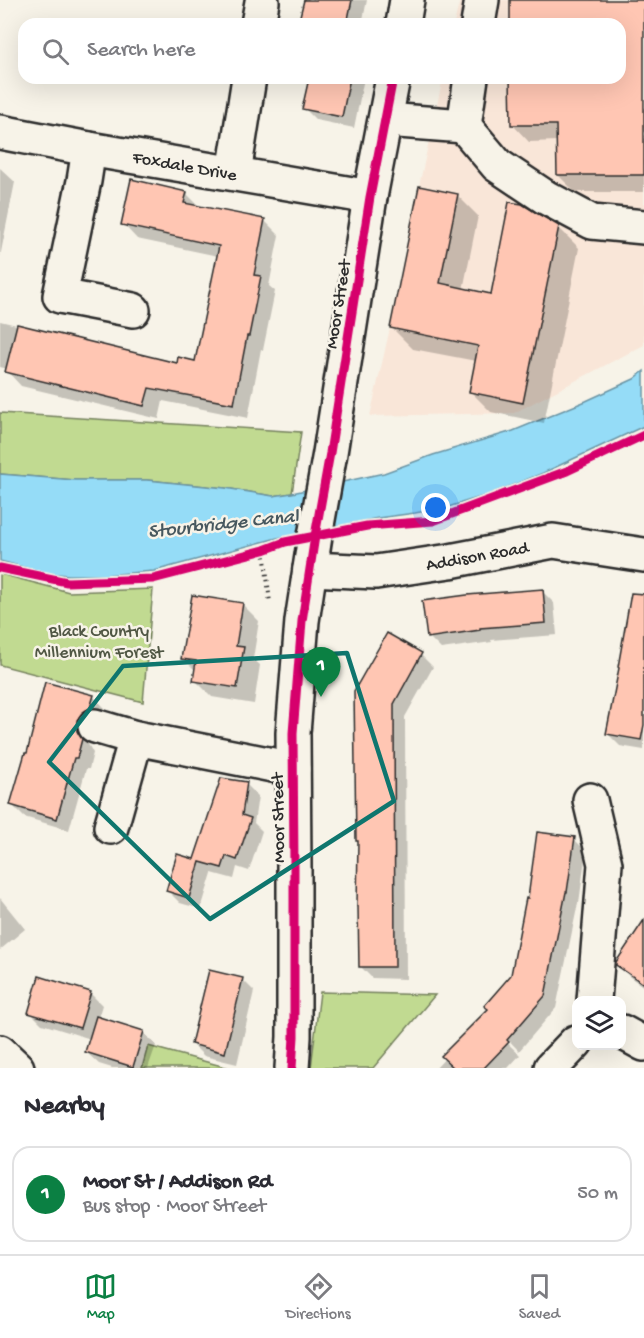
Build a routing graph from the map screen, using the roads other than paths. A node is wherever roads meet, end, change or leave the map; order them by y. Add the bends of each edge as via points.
1 (407, 0) edge
2 (482, 0) edge
3 (404, 18) edge
4 (479, 18) edge
5 (248, 84) edge
6 (392, 84) edge
7 (470, 84) edge
8 (386, 120) junction
9 (464, 126) junction
10 (0, 132) edge
11 (89, 149) junction
12 (234, 173) junction
13 (370, 197) junction
14 (644, 227) edge
15 (133, 310) dead end
16 (644, 555) edge
17 (310, 569) junction
18 (95, 726) dead end
19 (136, 738) junction
20 (293, 769) junction
21 (590, 800) dead end
22 (111, 827) dead end
23 (594, 996) edge
24 (626, 1035) edge
25 (644, 1044) edge
26 (572, 1046) edge
27 (0, 1052) edge
28 (17, 1068) edge
29 (292, 1068) edge
30 (551, 1068) edge

1 - 3 street
2 - 4 street
5 - 12 street
6 - 8 street, Moor Street
7 - 9 street
8 - 9 street
8 - 13 street, Moor Street
9 - 14 street via 497,165 545,197 592,222
10 - 11 street, Foxdale Drive
11 - 12 street, Foxdale Drive
11 - 15 street via 60,296
12 - 13 street, Foxdale Drive
13 - 17 street, Moor Street
16 - 17 street, Addison Road via 553,542 376,572
17 - 20 street, Moor Street via 293,733
18 - 19 street
19 - 20 street
19 - 22 street
20 - 29 street, Moor Street
21 - 23 street via 605,864
24 - 25 street
26 - 30 street
27 - 28 street

